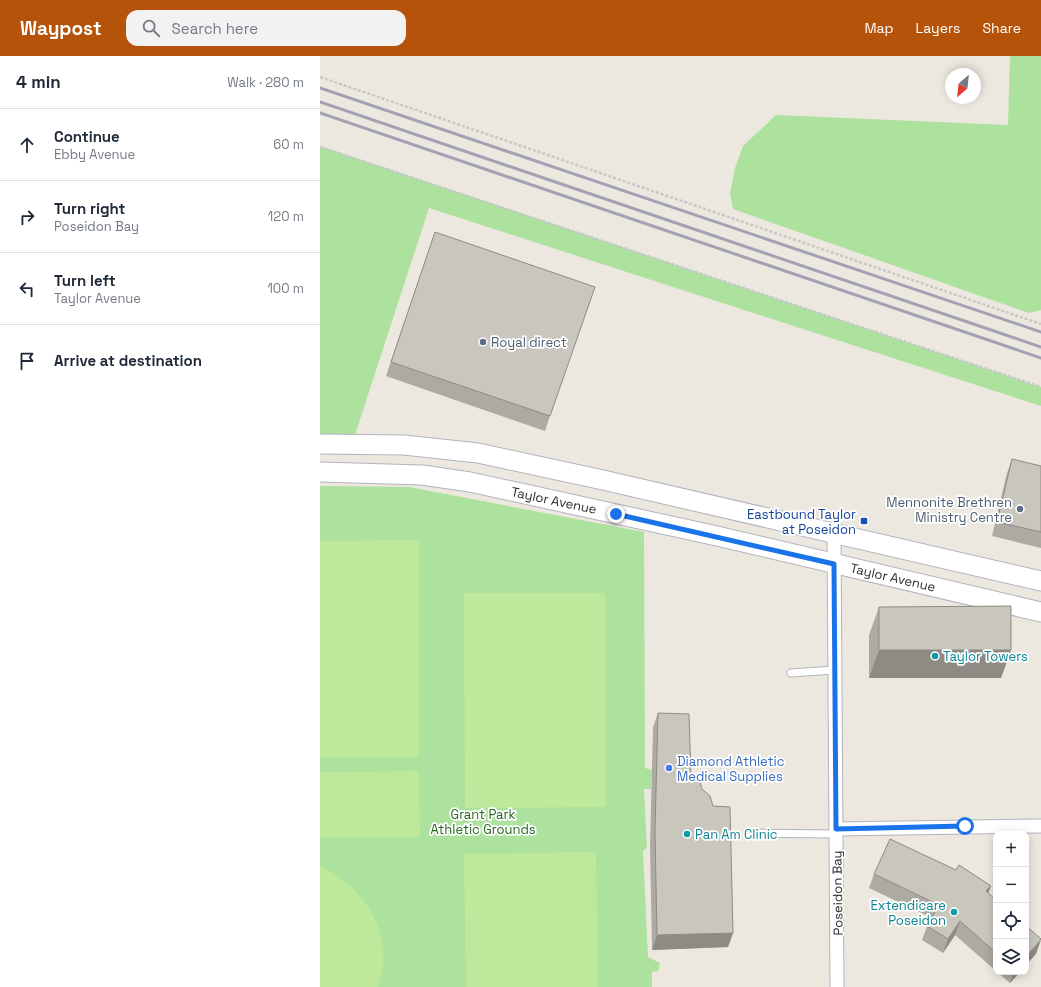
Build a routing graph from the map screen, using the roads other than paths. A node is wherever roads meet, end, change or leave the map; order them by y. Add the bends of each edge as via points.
1 (320, 444) edge
2 (320, 472) edge
3 (834, 534) junction
4 (834, 564) junction
5 (1041, 581) edge
6 (1041, 612) edge
7 (835, 670) junction
8 (791, 673) dead end
9 (1041, 826) edge
10 (836, 831) junction
11 (748, 833) dead end
12 (837, 987) edge

1 - 3 main road via 404,444 478,453
2 - 4 main road, Taylor Avenue via 422,475 470,482
3 - 4 street, Poseidon Bay
3 - 5 main road
4 - 6 main road, Taylor Avenue
4 - 7 street, Poseidon Bay
7 - 8 lane
7 - 10 street, Poseidon Bay
9 - 10 street
10 - 11 lane
10 - 12 street, Poseidon Bay

